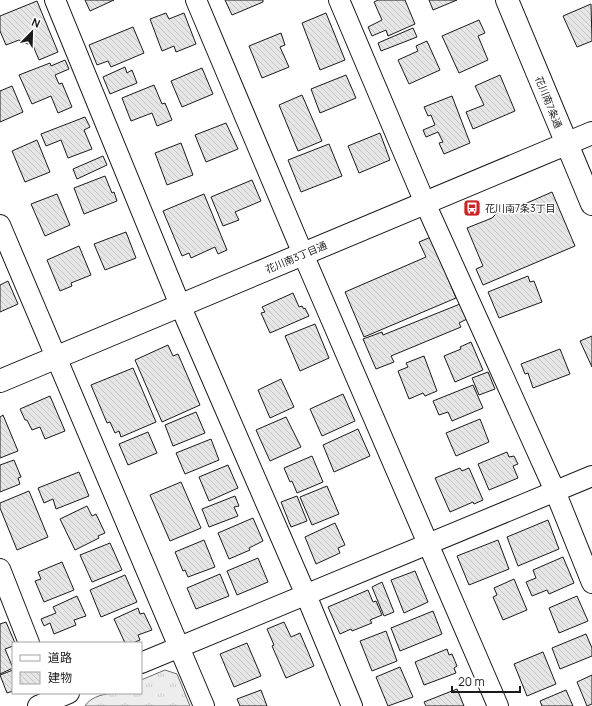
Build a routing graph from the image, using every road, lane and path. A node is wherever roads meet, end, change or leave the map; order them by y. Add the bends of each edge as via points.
1 (55, 0) edge
2 (196, 0) edge
3 (339, 0) edge
4 (507, 0) edge
5 (592, 133) edge
6 (567, 144) junction
7 (425, 203) junction
8 (592, 204) edge
9 (0, 225) edge
10 (302, 254) junction
11 (180, 305) junction
12 (56, 357) junction
13 (0, 381) edge
14 (592, 476) edge
15 (555, 491) junction
16 (427, 544) junction
17 (0, 569) edge
18 (592, 583) edge
19 (306, 595) junction
20 (29, 642) edge
21 (180, 647) junction
22 (142, 663) edge
23 (204, 706) edge
24 (352, 706) edge
25 (498, 706) edge

1 - 11 street
2 - 10 street
3 - 7 street
4 - 6 street, 花川南7条通
5 - 6 street, 花川南3丁目通
6 - 7 street, 花川南3丁目通
6 - 8 street, 花川南7条通
7 - 10 street, 花川南3丁目通
7 - 15 street
9 - 12 street
10 - 11 street, 花川南3丁目通
10 - 16 street
11 - 12 street, 花川南3丁目通
11 - 19 street
12 - 13 street, 花川南3丁目通
12 - 21 street
14 - 15 street
15 - 16 street
15 - 18 street
16 - 19 street
16 - 25 street
17 - 20 street
19 - 21 street
19 - 24 street
21 - 22 street
21 - 23 street

